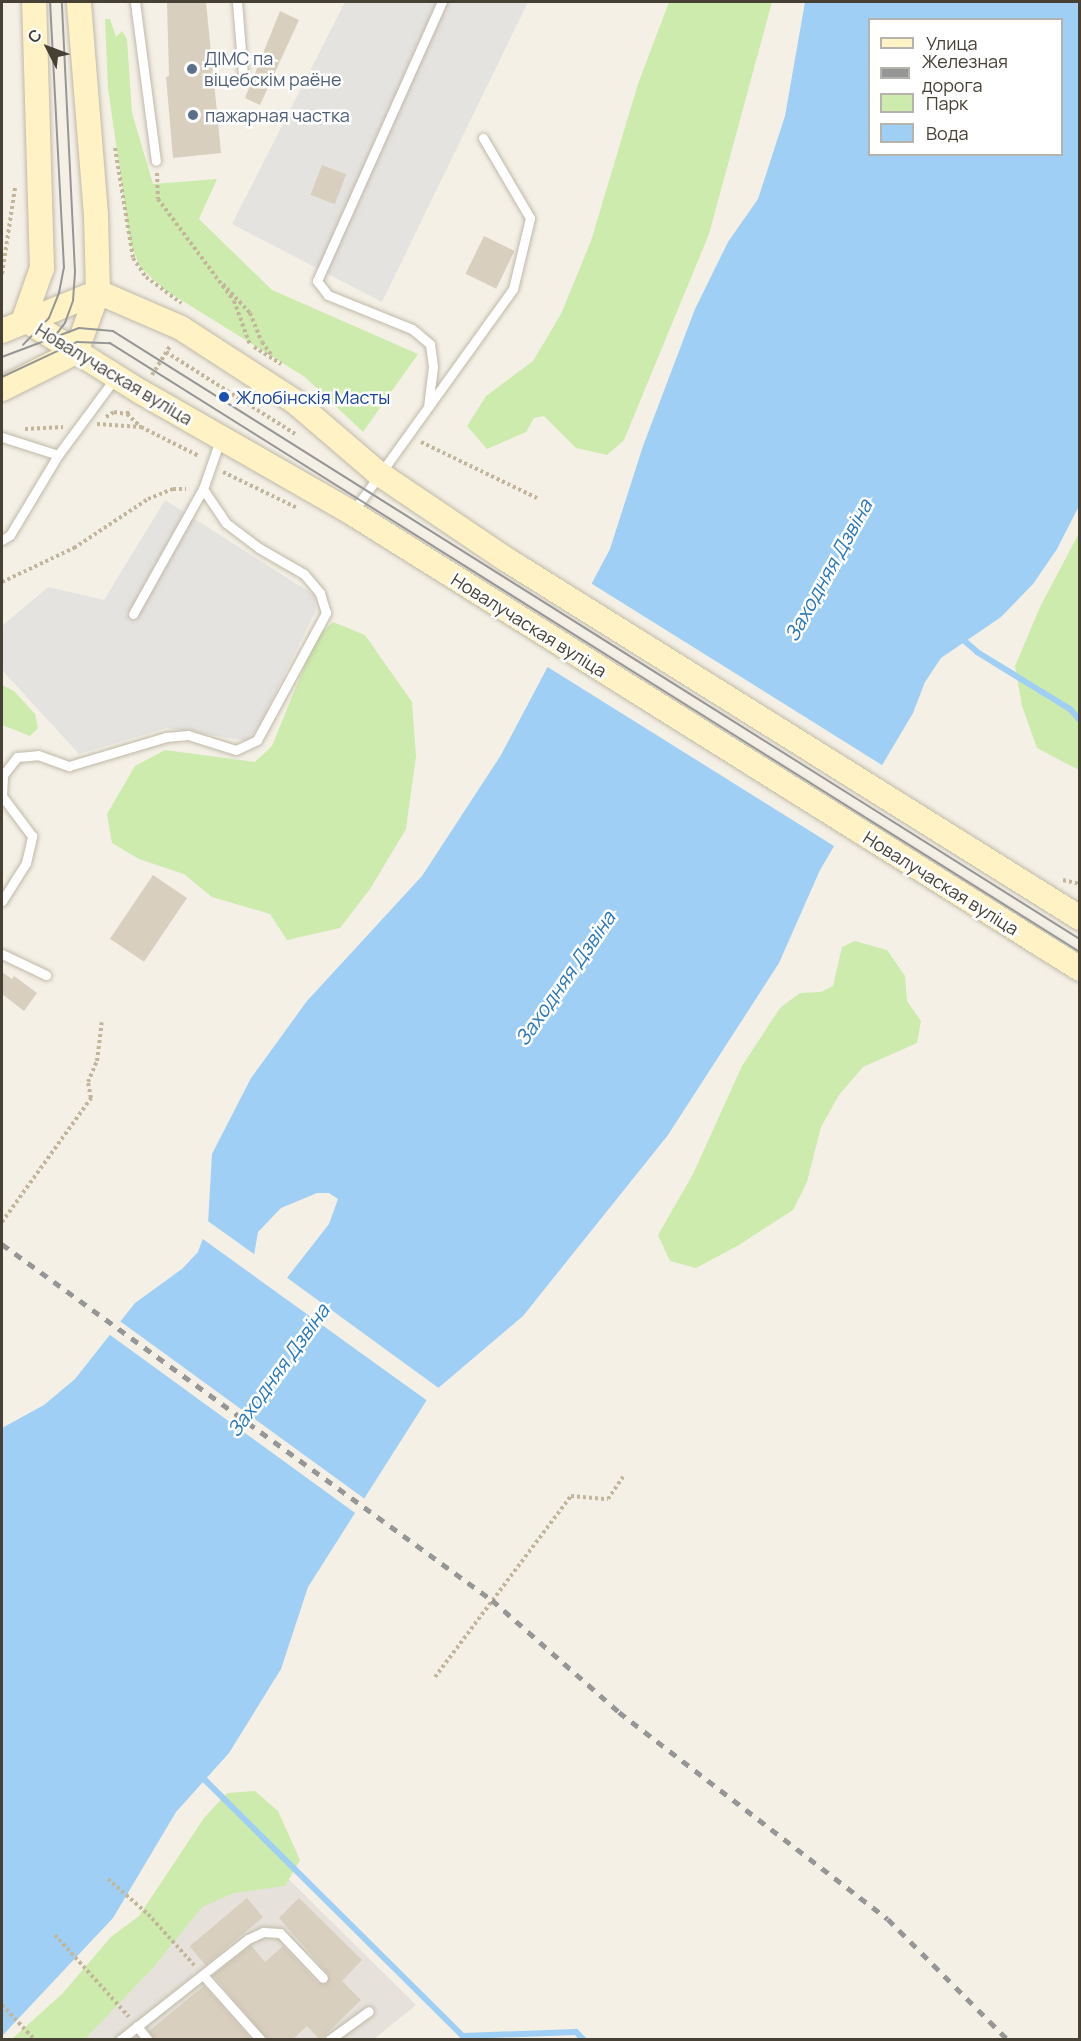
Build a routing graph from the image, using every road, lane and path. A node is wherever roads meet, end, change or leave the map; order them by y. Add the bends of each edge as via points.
1 (34, 2) edge
2 (79, 2) edge
3 (135, 2) edge
4 (237, 2) edge
5 (442, 2) edge
6 (243, 75) dead end
7 (114, 138) dead end
8 (483, 138) dead end
9 (156, 161) joint
10 (120, 230) dead end
11 (11, 231) dead end
12 (17, 231) dead end
13 (127, 231) junction
14 (218, 280) junction
15 (98, 292) junction
16 (190, 309) dead end
17 (24, 319) junction
18 (2, 331) edge
19 (240, 339) dead end
20 (250, 345) junction
21 (76, 352) junction
22 (166, 352) dead end
23 (275, 360) junction
24 (284, 366) dead end
25 (116, 376) junction
26 (2, 389) edge
27 (428, 407) junction
28 (127, 414) dead end
29 (79, 427) junction
30 (141, 427) junction
31 (13, 432) dead end
32 (295, 434) dead end
33 (406, 435) junction
34 (2, 437) edge
35 (220, 438) junction
36 (58, 455) junction
37 (212, 464) junction
38 (378, 473) junction
39 (203, 489) junction
40 (537, 498) dead end
41 (305, 512) dead end
42 (352, 513) junction
43 (2, 540) edge
44 (2, 582) edge
45 (133, 614) dead end
46 (2, 901) edge
47 (1080, 918) edge
48 (2, 954) edge
49 (1080, 969) edge
50 (46, 975) dead end
51 (102, 1022) dead end
52 (2, 1222) edge
53 (623, 1477) dead end
54 (435, 1677) dead end
55 (108, 1879) dead end
56 (55, 1935) dead end
57 (203, 1975) junction
58 (323, 1978) dead end
59 (2, 2005) edge
60 (369, 2011) dead end
61 (136, 2026) junction
62 (35, 2040) edge
63 (120, 2040) edge
64 (148, 2040) edge
65 (261, 2040) edge
66 (329, 2040) edge

1 - 17 main road via 42,268
2 - 15 main road via 96,215
3 - 9 lane
4 - 6 lane
5 - 27 lane via 317,281 328,295 412,329 430,344
7 - 13 path
8 - 27 lane via 530,218 513,289
9 - 14 path via 158,199
10 - 13 path
11 - 12 path
13 - 16 path via 133,258 146,277
14 - 20 path via 234,301
14 - 23 path via 250,313 261,342
15 - 17 main road, Новалучаская вуліца
15 - 21 main road
15 - 38 main road via 181,327 273,386
17 - 18 main road
17 - 21 main road, Новалучаская вуліца
19 - 20 path
20 - 23 path
21 - 25 main road, Новалучаская вуліца
21 - 26 main road
22 - 32 path
23 - 24 path
25 - 29 lane
25 - 35 main road, Новалучаская вуліца
27 - 33 lane
28 - 30 path
29 - 30 path
29 - 31 path via 35,427
29 - 36 lane
30 - 37 path
33 - 38 lane
33 - 40 path
34 - 36 lane
35 - 37 lane
35 - 42 main road, Новалучаская вуліца
36 - 43 lane via 10,535
37 - 39 lane
37 - 41 path via 241,483
38 - 42 lane
38 - 47 main road via 504,558
39 - 44 path via 173,489 148,499 74,548
39 - 45 lane
39 - 46 lane via 226,523 304,574 321,593 326,613 257,740 236,750 188,735 166,737 69,766 39,755 17,757 3,775 2,796 32,836 26,863
42 - 49 main road, Новалучаская вуліца
48 - 50 lane
51 - 52 path via 97,1061 88,1082 91,1098
53 - 54 path via 608,1499 571,1496
55 - 57 path via 148,1914
56 - 61 path
57 - 58 lane via 263,1932 280,1933
57 - 61 lane
57 - 65 lane
59 - 62 path
60 - 66 lane
61 - 63 lane
61 - 64 lane

